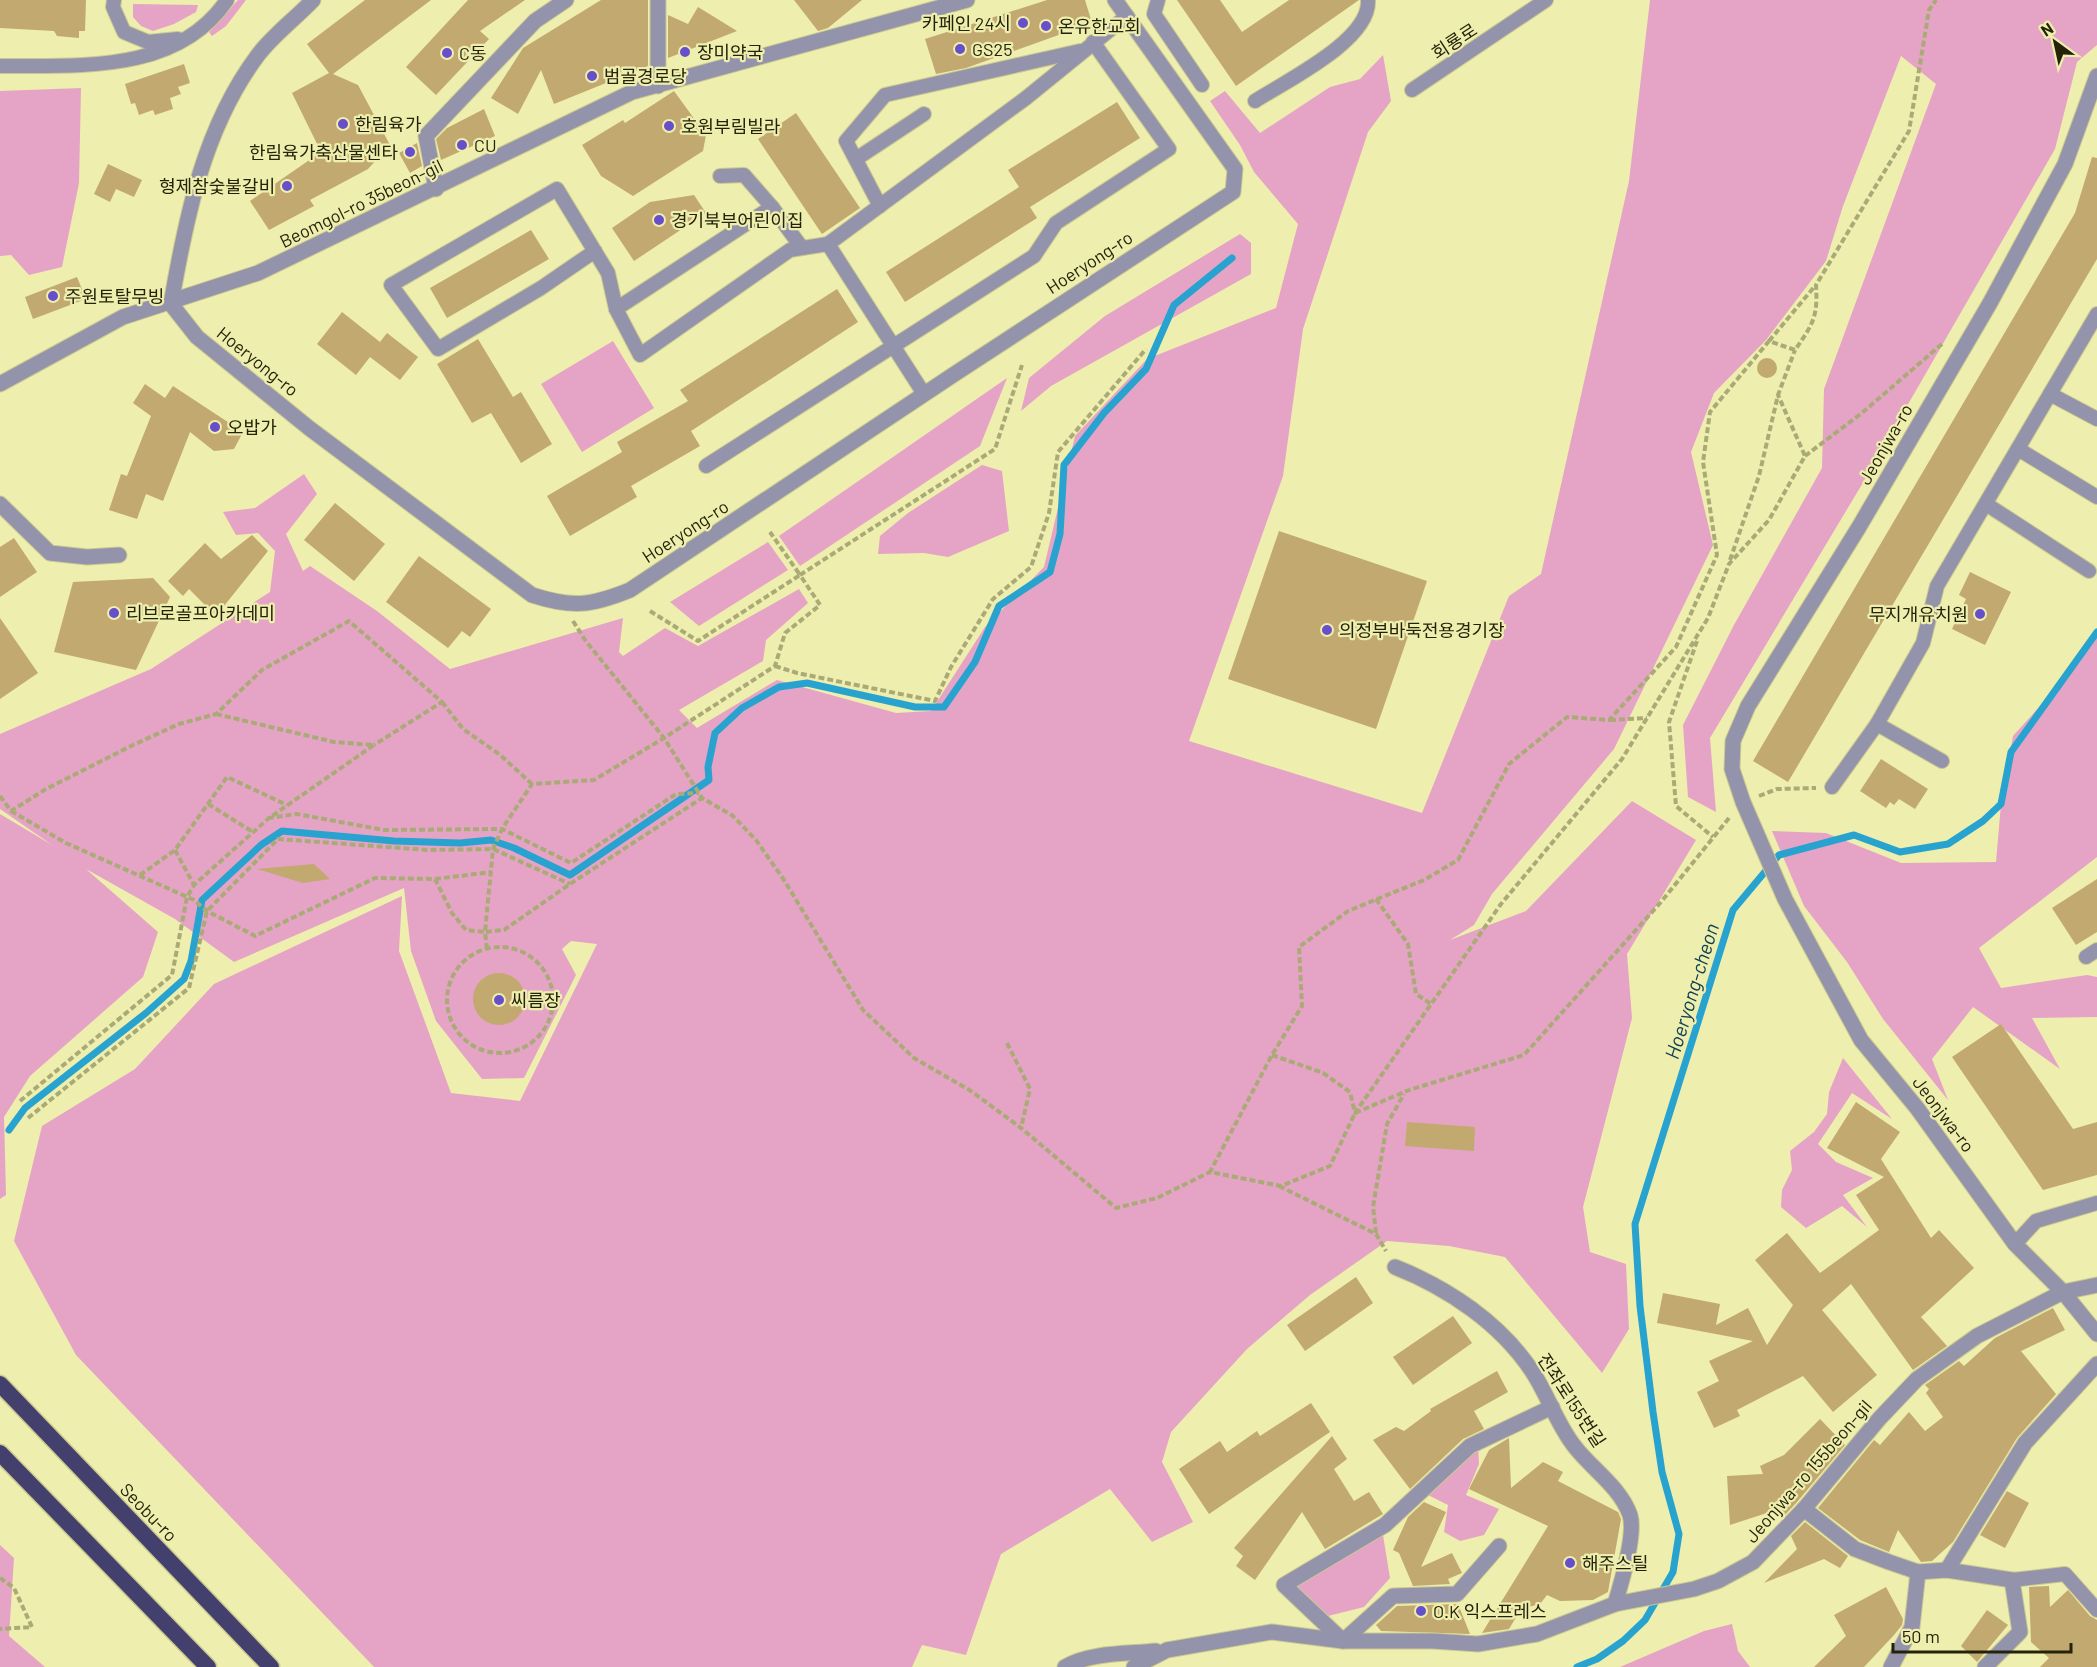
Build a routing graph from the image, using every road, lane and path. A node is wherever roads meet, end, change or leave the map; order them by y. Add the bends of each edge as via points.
1 (114, 0) edge
2 (227, 0) edge
3 (313, 0) edge
4 (566, 0) edge
5 (658, 0) edge
6 (967, 0) edge
7 (1115, 0) edge
8 (1158, 0) edge
9 (1368, 0) edge
10 (1546, 0) edge
11 (1936, 0) edge
12 (1127, 16) junction
13 (189, 38) junction
14 (1089, 46) junction
15 (0, 66) edge
16 (2097, 76) edge
17 (1202, 84) dead end
18 (658, 86) junction
19 (1412, 90) dead end
20 (1256, 101) dead end
21 (924, 114) dead end
22 (856, 159) junction
23 (720, 176) dead end
24 (436, 189) junction
25 (880, 206) junction
26 (772, 207) junction
27 (828, 243) junction
28 (802, 248) junction
29 (595, 251) junction
30 (1816, 285) junction
31 (171, 304) junction
32 (616, 309) junction
33 (2097, 314) edge
34 (1951, 336) dead end
35 (1769, 340) junction
36 (894, 346) junction
37 (1146, 349) dead end
38 (1795, 350) junction
39 (1022, 365) dead end
40 (0, 384) edge
41 (924, 394) junction
42 (2050, 394) junction
43 (1778, 395) junction
44 (2097, 419) edge
45 (2018, 449) junction
46 (1805, 456) junction
47 (706, 466) dead end
48 (2097, 497) edge
49 (0, 504) edge
50 (1986, 504) junction
51 (770, 532) dead end
52 (119, 555) dead end
53 (1729, 564) junction
54 (2089, 571) dead end
55 (800, 575) junction
56 (563, 605) junction
57 (650, 612) dead end
58 (1700, 631) junction
59 (776, 666) junction
60 (442, 702) junction
61 (216, 714) junction
62 (1647, 718) junction
63 (1609, 720) junction
64 (1877, 724) junction
65 (664, 738) junction
66 (374, 745) junction
67 (1942, 761) dead end
68 (532, 784) junction
69 (1832, 788) joint
70 (0, 796) edge
71 (700, 796) junction
72 (1743, 802) junction
73 (208, 804) junction
74 (286, 805) junction
75 (10, 811) junction
76 (269, 818) junction
77 (501, 831) junction
78 (253, 832) junction
79 (1713, 837) junction
80 (494, 847) junction
81 (175, 850) junction
82 (491, 872) junction
83 (140, 874) junction
84 (435, 879) junction
85 (570, 884) junction
86 (194, 885) junction
87 (187, 897) junction
88 (1376, 900) junction
89 (205, 909) junction
90 (485, 932) junction
91 (487, 949) junction
92 (1431, 1004) junction
93 (1007, 1043) dead end
94 (1272, 1055) junction
95 (1405, 1092) junction
96 (20, 1101) dead end
97 (1355, 1113) junction
98 (28, 1118) dead end
99 (1021, 1128) junction
100 (1210, 1172) junction
101 (1281, 1186) junction
102 (2097, 1203) edge
103 (1376, 1234) junction
104 (2015, 1244) junction
105 (1395, 1267) joint
106 (2097, 1285) edge
107 (2063, 1292) junction
108 (2097, 1334) edge
109 (2097, 1364) edge
110 (0, 1384) edge
111 (1552, 1407) junction
112 (0, 1453) edge
113 (1804, 1509) junction
114 (1499, 1546) dead end
115 (1947, 1570) junction
116 (1918, 1572) junction
117 (0, 1578) edge
118 (2012, 1580) junction
119 (1615, 1604) junction
120 (2097, 1610) edge
121 (0, 1629) edge
122 (1343, 1641) junction
123 (1167, 1650) junction
124 (207, 1667) edge
125 (271, 1667) edge
126 (1065, 1667) edge
127 (1134, 1667) edge
128 (1891, 1667) edge
129 (1984, 1667) edge

1 - 13 lane via 113,8 124,32 148,42
2 - 13 lane via 217,15
3 - 31 street via 259,54 221,117 192,196
4 - 24 street via 535,21 426,136
5 - 18 street
6 - 18 street, Beomgol-ro 35beon-gil
7 - 12 street
8 - 17 lane via 1154,15
9 - 20 lane via 1369,11 1350,39
10 - 19 lane, 회룡로
11 - 30 path via 1929,10 1909,132
12 - 14 lane
12 - 41 street, Hoeryong-ro via 1235,170 1233,192
13 - 15 lane via 144,59 77,66
14 - 22 lane via 885,95 846,141
14 - 25 lane
14 - 36 lane via 1169,149 1056,223 1034,256
16 - 72 street, Jeonjwa-ro via 2065,164 1990,303 1859,527 1748,706 1733,741 1732,769
18 - 24 street, Beomgol-ro 35beon-gil via 632,92
21 - 22 lane
22 - 25 lane
23 - 26 lane via 744,175
24 - 31 street, Beomgol-ro 35beon-gil via 258,273
25 - 27 lane
26 - 28 lane
26 - 32 lane
27 - 28 lane
27 - 36 lane
28 - 32 lane via 790,250 640,355
29 - 29 lane via 557,189 392,285 438,349
29 - 32 lane via 608,273
30 - 35 path
30 - 38 path via 1817,310
31 - 40 street, Beomgol-ro 35beon-gil via 123,317
31 - 56 street, Hoeryong-ro via 197,337 309,428 532,595
33 - 42 lane
34 - 46 path
35 - 38 path
35 - 63 path via 1710,412 1703,462 1717,555 1676,647
36 - 41 lane
36 - 47 lane
37 - 59 path via 1058,452 1049,513 1031,567 993,599 935,701
38 - 43 path
39 - 55 path via 994,449
41 - 56 street, Hoeryong-ro via 630,590 603,601
42 - 44 lane
42 - 45 lane
43 - 46 path
43 - 53 path via 1760,476
45 - 48 lane
45 - 50 lane
46 - 53 path via 1769,520
49 - 52 street via 50,553
50 - 54 lane
50 - 64 lane via 1937,586 1923,643
51 - 55 path
53 - 58 path
55 - 57 path via 698,641
55 - 59 path via 820,605 784,633
56 - 65 path via 585,640
58 - 62 path
58 - 79 path via 1669,722 1676,806
59 - 65 path
60 - 61 path via 350,621 262,670
60 - 66 path
60 - 68 path via 463,729
61 - 66 path via 334,742
61 - 75 path via 178,724
62 - 63 path
62 - 92 path via 1622,759 1501,904
63 - 88 path via 1566,717 1509,764 1458,860 1424,880
64 - 67 lane
64 - 69 lane
65 - 68 path via 594,780
65 - 71 path
66 - 74 path
68 - 77 path
69 - 72 path via 1777,789
70 - 75 path
71 - 77 path via 676,794 571,863
71 - 85 path
71 - 99 path via 733,816 756,840 864,1010 914,1058 971,1091
72 - 79 path
72 - 104 street, Jeonjwa-ro via 1785,899 1861,1040 1917,1108
73 - 74 path via 227,777
73 - 78 path
73 - 81 path
74 - 76 path
75 - 83 path via 66,843
76 - 77 path via 297,814 384,830
76 - 78 path
77 - 80 path
78 - 86 path
79 - 95 path via 1661,902 1524,1055
80 - 82 path
80 - 85 path
80 - 89 path via 428,850 278,839
81 - 83 path
81 - 86 path
82 - 84 path
82 - 90 path
83 - 87 path
84 - 89 path via 375,878 255,936
84 - 90 path via 452,913 466,930
85 - 90 path via 504,930
86 - 87 path
87 - 89 path
87 - 96 path via 172,975
88 - 92 path via 1408,944 1416,994
88 - 94 path via 1348,911 1299,947 1302,1006
89 - 98 path via 189,988
90 - 91 path
91 - 91 path via 461,964 451,979 446,996 448,1014 468,1043 484,1051 519,1049 546,1027 552,997 544,972 531,958 513,949
92 - 97 path
93 - 99 path via 1030,1089
94 - 97 path via 1323,1073 1350,1092
94 - 100 path
95 - 97 path
95 - 103 path via 1387,1124 1373,1207
97 - 101 path via 1330,1166
99 - 100 path via 1116,1208 1157,1198
100 - 101 path
101 - 103 path
102 - 104 lane via 2036,1221
103 - 105 path
104 - 107 street, Jeonjwa-ro
105 - 111 street, 전좌로155번길 via 1465,1303 1531,1370
106 - 107 street, Jeonjwa-ro 155beon-gil
107 - 108 street, Jeonjwa-ro
107 - 113 street, Jeonjwa-ro 155beon-gil via 1977,1336 1917,1379
109 - 115 street via 2025,1443
110 - 125 highway, Seobu-ro
111 - 119 street, 전좌로155번길 via 1574,1446 1614,1490 1630,1516 1628,1564
111 - 122 street via 1470,1446 1385,1526 1284,1585
112 - 124 highway
113 - 116 street via 1855,1549
113 - 119 street, Jeonjwa-ro 155beon-gil via 1753,1562 1718,1581
114 - 122 street via 1456,1594 1393,1596
115 - 116 street
115 - 118 street
116 - 128 street via 1912,1627
117 - 121 path via 14,1588 32,1627
118 - 120 lane via 2065,1574
118 - 129 street via 2020,1632
119 - 122 street, Jeonjwa-ro 155beon-gil via 1537,1634 1478,1644
122 - 123 street, Jeonjwa-ro 155beon-gil via 1272,1632
123 - 126 street via 1101,1657
123 - 127 street, Jeonjwa-ro 155beon-gil

